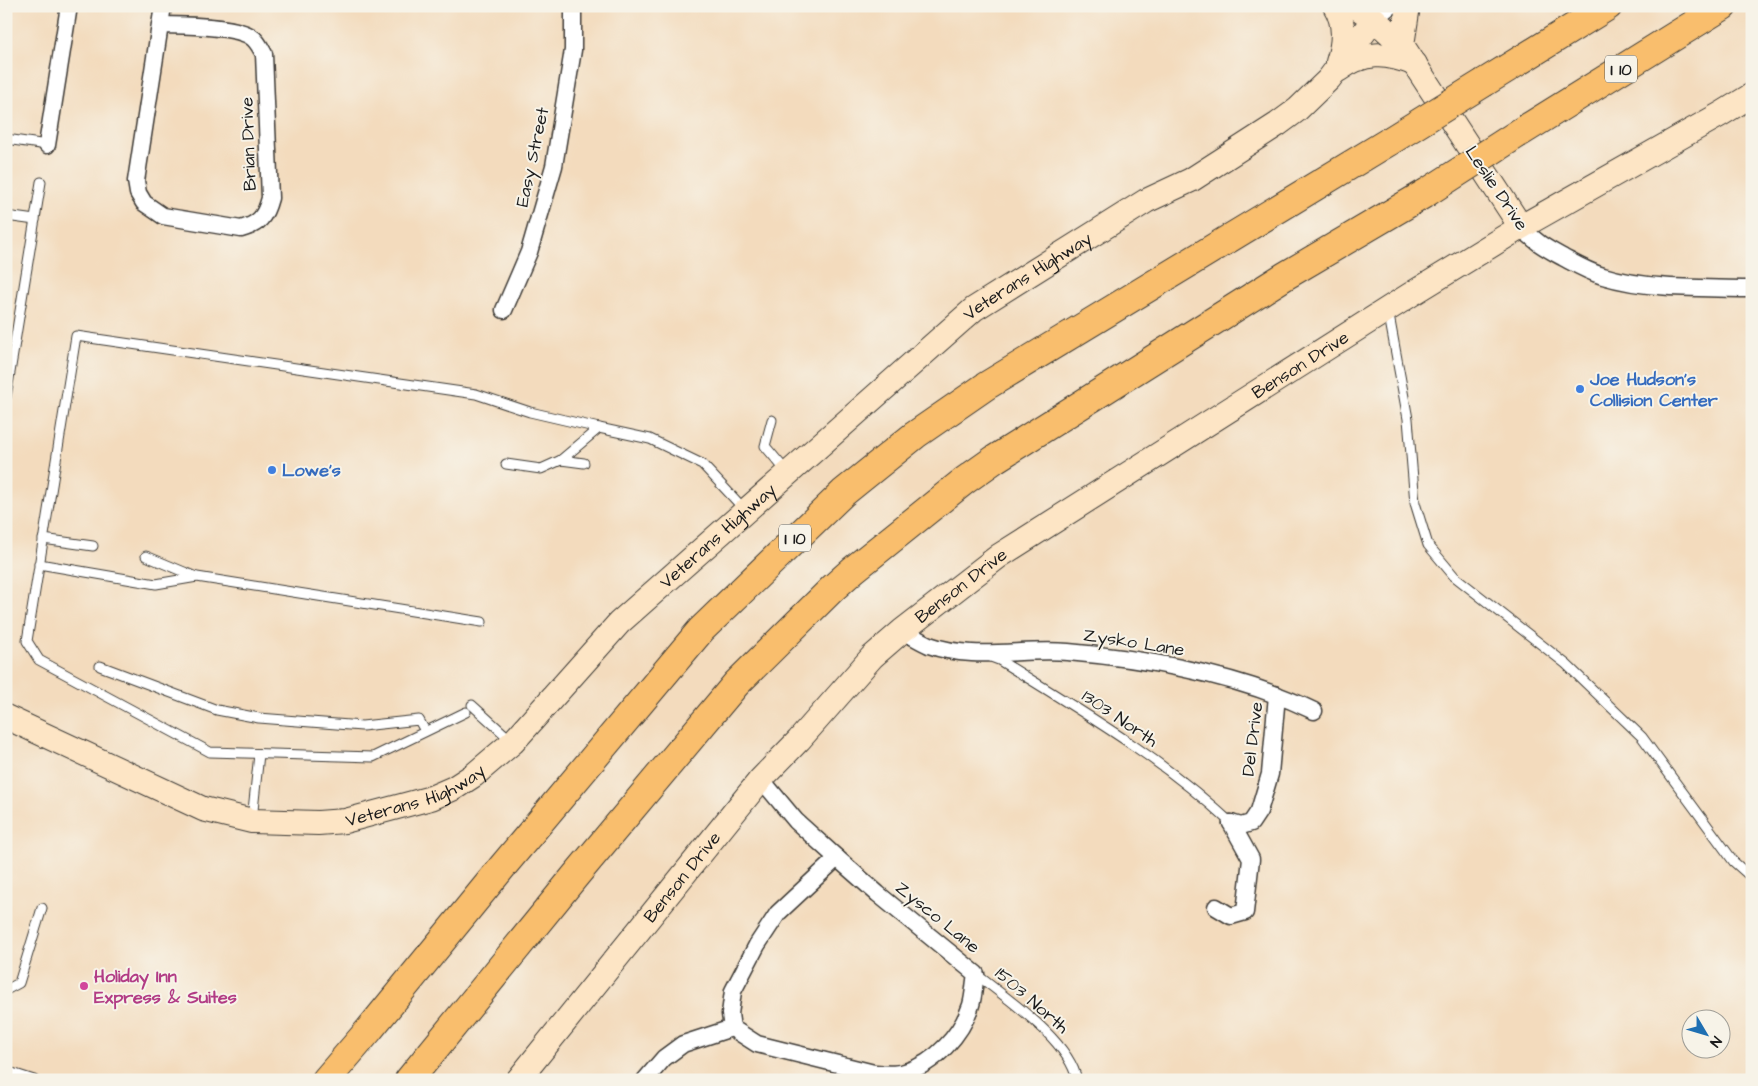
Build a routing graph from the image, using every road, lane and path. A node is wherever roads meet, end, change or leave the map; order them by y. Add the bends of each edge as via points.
1 (69, 6) edge
2 (163, 6) edge
3 (573, 6) edge
4 (1335, 6) edge
5 (1408, 6) edge
6 (1608, 6) edge
7 (1723, 6) edge
8 (1373, 10) edge
9 (160, 25) junction
10 (1402, 45) junction
11 (1415, 64) junction
12 (1334, 73) junction
13 (1752, 95) edge
14 (6, 140) edge
15 (47, 145) joint
16 (41, 182) dead end
17 (6, 216) edge
18 (35, 220) junction
19 (1521, 227) junction
20 (1752, 289) edge
21 (504, 310) dead end
22 (1388, 310) junction
23 (6, 397) edge
24 (772, 420) dead end
25 (599, 428) junction
26 (561, 460) junction
27 (584, 463) dead end
28 (506, 464) dead end
29 (788, 472) junction
30 (745, 510) junction
31 (43, 538) junction
32 (93, 546) dead end
33 (146, 556) dead end
34 (39, 564) junction
35 (197, 577) junction
36 (482, 622) dead end
37 (902, 631) junction
38 (982, 653) junction
39 (100, 666) dead end
40 (1277, 695) junction
41 (1314, 711) dead end
42 (6, 716) edge
43 (425, 731) junction
44 (513, 742) junction
45 (260, 754) junction
46 (761, 779) junction
47 (252, 821) junction
48 (1231, 823) junction
49 (837, 858) junction
50 (1752, 878) edge
51 (1216, 907) dead end
52 (42, 908) dead end
53 (976, 974) junction
54 (6, 990) edge
55 (732, 1028) junction
56 (6, 1071) edge
57 (34, 1080) edge
58 (326, 1080) edge
59 (409, 1080) edge
60 (518, 1080) edge
61 (645, 1080) edge
62 (1077, 1080) edge

1 - 15 street
2 - 9 street, Brian Drive
3 - 21 street, Easy Street via 573,50 554,166 529,252
4 - 12 street via 1344,35
5 - 10 street
6 - 58 highway, I 10, bridge via 986,386 915,435 843,493 701,630
7 - 59 highway, I 10, bridge via 995,459 833,588 736,684
8 - 10 street, Leslie Drive
8 - 12 street, Veterans Highway
9 - 9 street, Brian Drive via 237,31 259,43 264,54 270,198 261,219 253,226 241,229 164,216 144,203 138,193 136,180
10 - 11 street, Leslie Drive
11 - 12 street via 1390,55 1371,55 1350,61
11 - 19 street, Leslie Drive
12 - 29 street, Veterans Highway via 1298,110 1235,153 1191,180 1146,201 974,309
13 - 19 street, Benson Drive
14 - 15 lane
16 - 18 lane
17 - 18 lane
18 - 23 lane
19 - 20 street, Leslie Drive via 1534,241 1585,270 1604,276 1641,285
19 - 22 street, Benson Drive
22 - 37 street, Benson Drive via 999,556
22 - 50 lane via 1408,419 1415,503 1428,545 1454,576 1566,664 1642,738 1734,862
24 - 29 lane via 764,446
25 - 26 lane
25 - 30 lane via 650,439 702,464
25 - 31 lane via 530,412 476,394 76,336
26 - 27 lane
26 - 28 lane via 541,469
29 - 30 street, Veterans Highway
30 - 44 street, Veterans Highway via 618,623
31 - 32 lane
31 - 34 lane
33 - 35 lane
34 - 35 lane via 156,584
34 - 45 lane via 27,641 39,660 210,752
35 - 36 lane
37 - 38 street, Zysko Lane via 948,650
37 - 46 street, Benson Drive via 872,657
38 - 40 street, Zysko Lane via 1040,650 1136,660 1231,681
38 - 48 lane, 1303 North via 999,660 1122,737 1184,781
39 - 43 lane via 217,710 259,718 362,726 419,720
40 - 41 street, Zysko Lane
40 - 48 street, Del Drive via 1270,774 1259,811 1251,822 1242,826
42 - 47 street, Veterans Highway via 203,809
43 - 44 lane via 469,708
43 - 45 lane via 373,757
44 - 47 street, Veterans Highway via 474,775 431,798 345,821
45 - 47 lane
46 - 49 street, Zysco Lane via 796,821
46 - 60 street, Benson Drive
48 - 51 street via 1251,860 1245,912 1232,916
49 - 53 street, Zysco Lane
49 - 55 street via 778,914 757,945 733,991
52 - 54 lane via 19,983
53 - 55 street, Zysco Lane via 972,1004 954,1036 932,1058 904,1073 874,1073 757,1044
53 - 62 lane, 1503 North via 1060,1046 1073,1066
55 - 61 street via 683,1044 664,1058
56 - 57 lane

